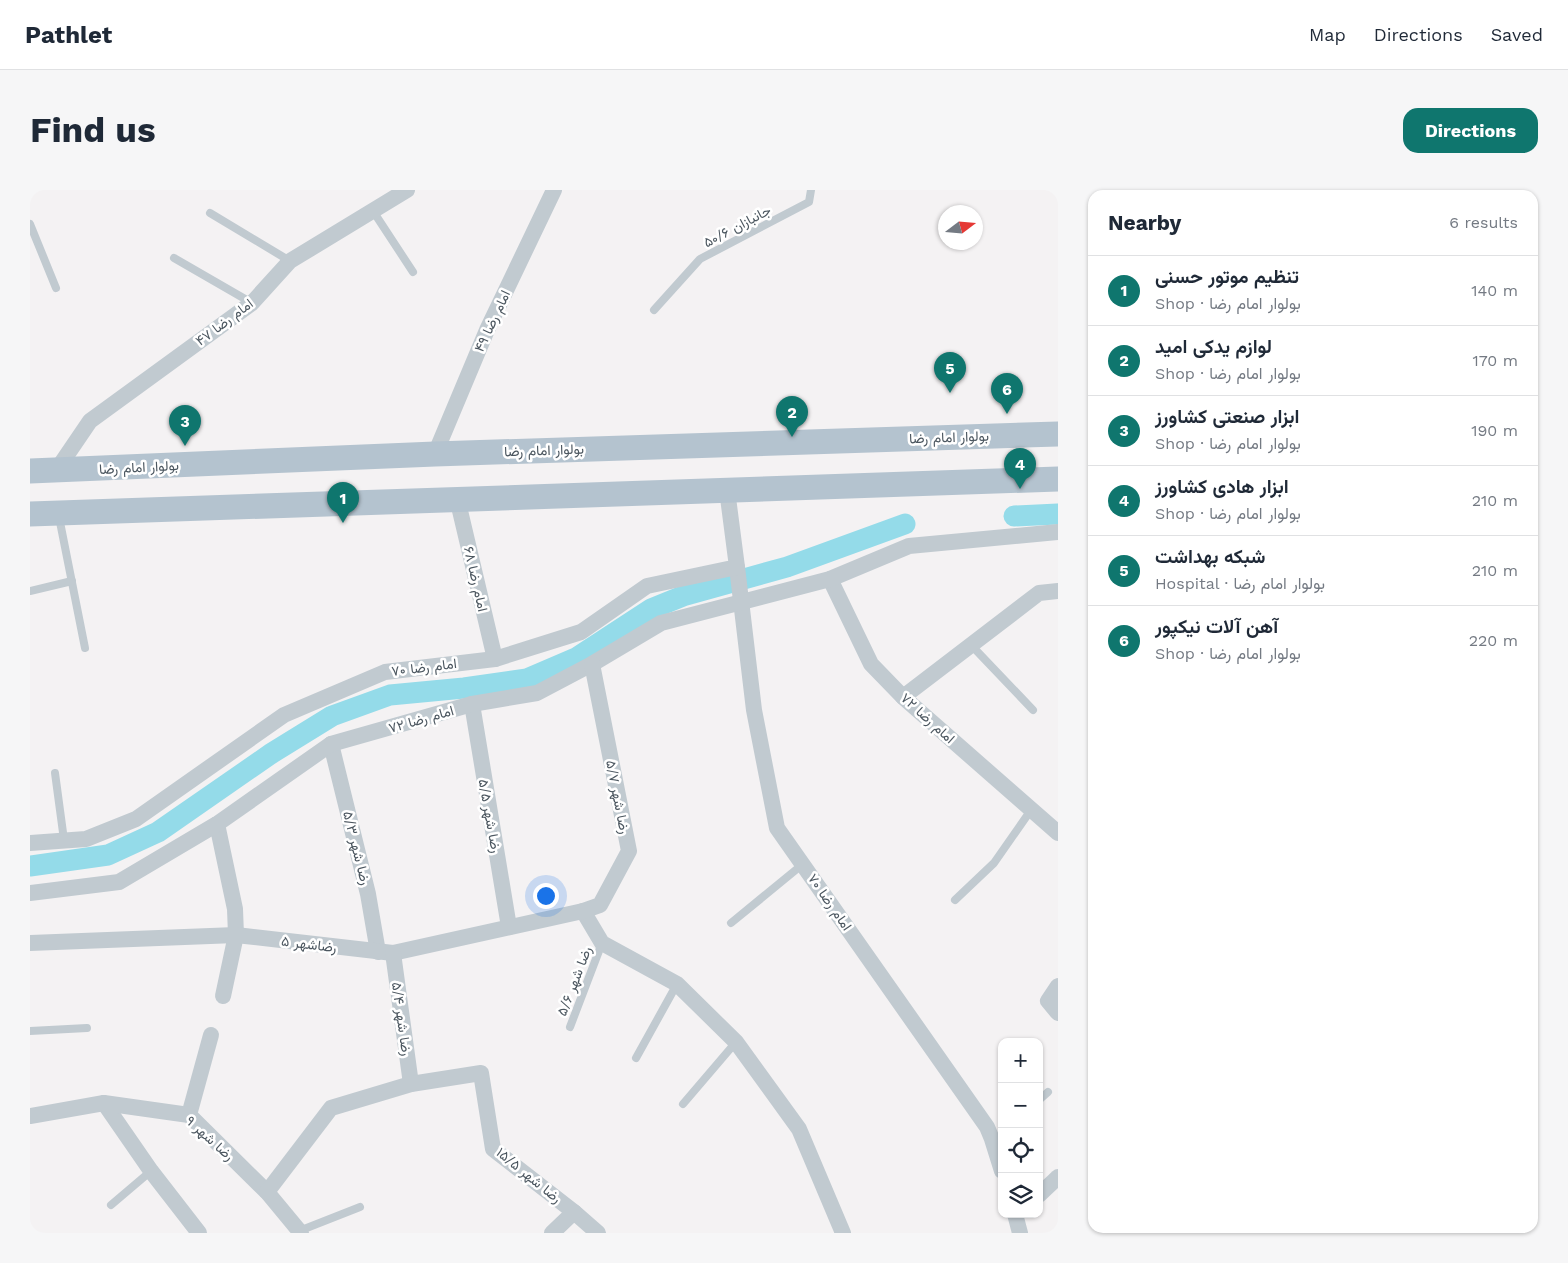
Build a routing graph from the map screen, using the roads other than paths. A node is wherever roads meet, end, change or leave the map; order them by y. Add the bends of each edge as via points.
1 (554, 190) edge
2 (811, 190) edge
3 (401, 191) edge
4 (373, 211) junction
5 (210, 213) dead end
6 (30, 224) edge
7 (174, 258) dead end
8 (290, 261) junction
9 (413, 272) dead end
10 (56, 288) dead end
11 (252, 303) junction
12 (654, 310) dead end
13 (1058, 434) edge
14 (435, 454) junction
15 (30, 471) edge
16 (56, 471) junction
17 (1058, 479) edge
18 (727, 490) junction
19 (457, 498) junction
20 (58, 512) junction
21 (30, 514) edge
22 (1058, 532) edge
23 (736, 567) junction
24 (830, 579) junction
25 (72, 581) junction
26 (30, 591) edge
27 (1058, 591) edge
28 (741, 602) junction
29 (972, 646) junction
30 (85, 648) dead end
31 (495, 659) junction
32 (592, 664) junction
33 (903, 697) junction
34 (472, 704) junction
35 (1034, 710) dead end
36 (331, 744) junction
37 (55, 773) dead end
38 (1032, 810) junction
39 (218, 824) junction
40 (1058, 833) edge
41 (64, 841) junction
42 (30, 843) edge
43 (803, 864) junction
44 (30, 893) edge
45 (955, 900) dead end
46 (583, 911) junction
47 (732, 923) dead end
48 (509, 927) junction
49 (236, 935) junction
50 (30, 943) edge
51 (602, 943) junction
52 (385, 952) junction
53 (677, 984) junction
54 (1058, 986) edge
55 (223, 996) dead end
56 (1058, 1013) edge
57 (570, 1027) dead end
58 (87, 1028) dead end
59 (30, 1032) edge
60 (211, 1036) dead end
61 (736, 1042) junction
62 (636, 1058) dead end
63 (411, 1084) junction
64 (1048, 1092) dead end
65 (1043, 1096) edge
66 (104, 1103) junction
67 (683, 1104) dead end
68 (189, 1115) junction
69 (30, 1116) edge
70 (998, 1152) edge
71 (151, 1171) junction
72 (1058, 1177) edge
73 (1043, 1191) edge
74 (267, 1192) junction
75 (110, 1205) dead end
76 (360, 1207) dead end
77 (574, 1212) junction
78 (300, 1232) edge
79 (199, 1233) edge
80 (552, 1233) edge
81 (598, 1233) edge
82 (842, 1233) edge

1 - 14 street, امام رضا ۴۹ via 487,330
2 - 12 lane, جانبازان ۵۰/۶ via 809,202 700,259
3 - 4 street, امام رضا ۴۷
4 - 8 street, امام رضا ۴۷
4 - 9 lane
5 - 8 lane
6 - 10 lane
7 - 11 lane
8 - 11 street, امام رضا ۴۷
11 - 16 street, امام رضا ۴۷ via 90,421
13 - 14 main road, بولوار امام رضا
14 - 16 main road, بولوار امام رضا
15 - 16 main road, بولوار امام رضا
17 - 18 main road
18 - 19 main road
18 - 23 street
19 - 20 main road
19 - 31 street, امام رضا ۶۸
20 - 21 main road
20 - 25 lane
22 - 24 street, امام رضا ۷۲ via 909,546
23 - 28 street, امام رضا ۷۰
23 - 31 street, امام رضا ۷۰ via 647,586 581,632
24 - 28 street, امام رضا ۷۲
24 - 33 street, امام رضا ۷۲ via 871,664
25 - 26 lane
25 - 30 lane
27 - 29 street via 1039,594
28 - 32 street, امام رضا ۷۲ via 661,623
28 - 43 street, امام رضا ۷۰ via 754,710 777,828
29 - 33 street
29 - 35 lane
31 - 41 street, امام رضا ۷۰ via 385,672 284,715 136,820 86,839
32 - 34 street, امام رضا ۷۲ via 537,693
32 - 46 street, رضا شهر ۵/۷ via 629,851 600,905
33 - 38 street, امام رضا ۷۲
34 - 36 street, امام رضا ۷۲
34 - 48 street, رضا شهر ۵/۵
36 - 39 street, امام رضا ۷۲
36 - 52 street, ۵/۳ رضا شهر
37 - 41 lane
38 - 40 street, امام رضا ۷۲
38 - 45 lane via 994,863
39 - 44 street, امام رضا ۷۲ via 119,882
39 - 49 street via 235,909
41 - 42 street, امام رضا ۷۰
43 - 47 lane
43 - 70 street, امام رضا ۷۰ via 995,1137
46 - 48 street, رضاشهر ۵
46 - 51 street
48 - 52 street, رضاشهر ۵
49 - 50 street, رضاشهر ۵
49 - 52 street, رضاشهر ۵
49 - 55 street
51 - 53 street
51 - 57 lane, رضا شهر ۵/۶
52 - 63 street, رضا شهر ۵/۴
53 - 61 street
53 - 62 lane
54 - 56 street via 1048,1001
58 - 59 lane
60 - 68 street
61 - 67 lane
61 - 82 street via 799,1129
63 - 74 street via 331,1108
63 - 77 street, رضا شهر ۱۵/۵ via 481,1073 493,1149
64 - 65 lane
66 - 68 street, رضا شهر ۹
66 - 69 street, رضا شهر ۹
66 - 71 street
68 - 74 street, رضا شهر ۹
71 - 75 lane
71 - 79 street
72 - 73 street
74 - 78 street, رضا شهر ۹
76 - 78 lane
77 - 80 street
77 - 81 street, رضا شهر ۱۵/۵

